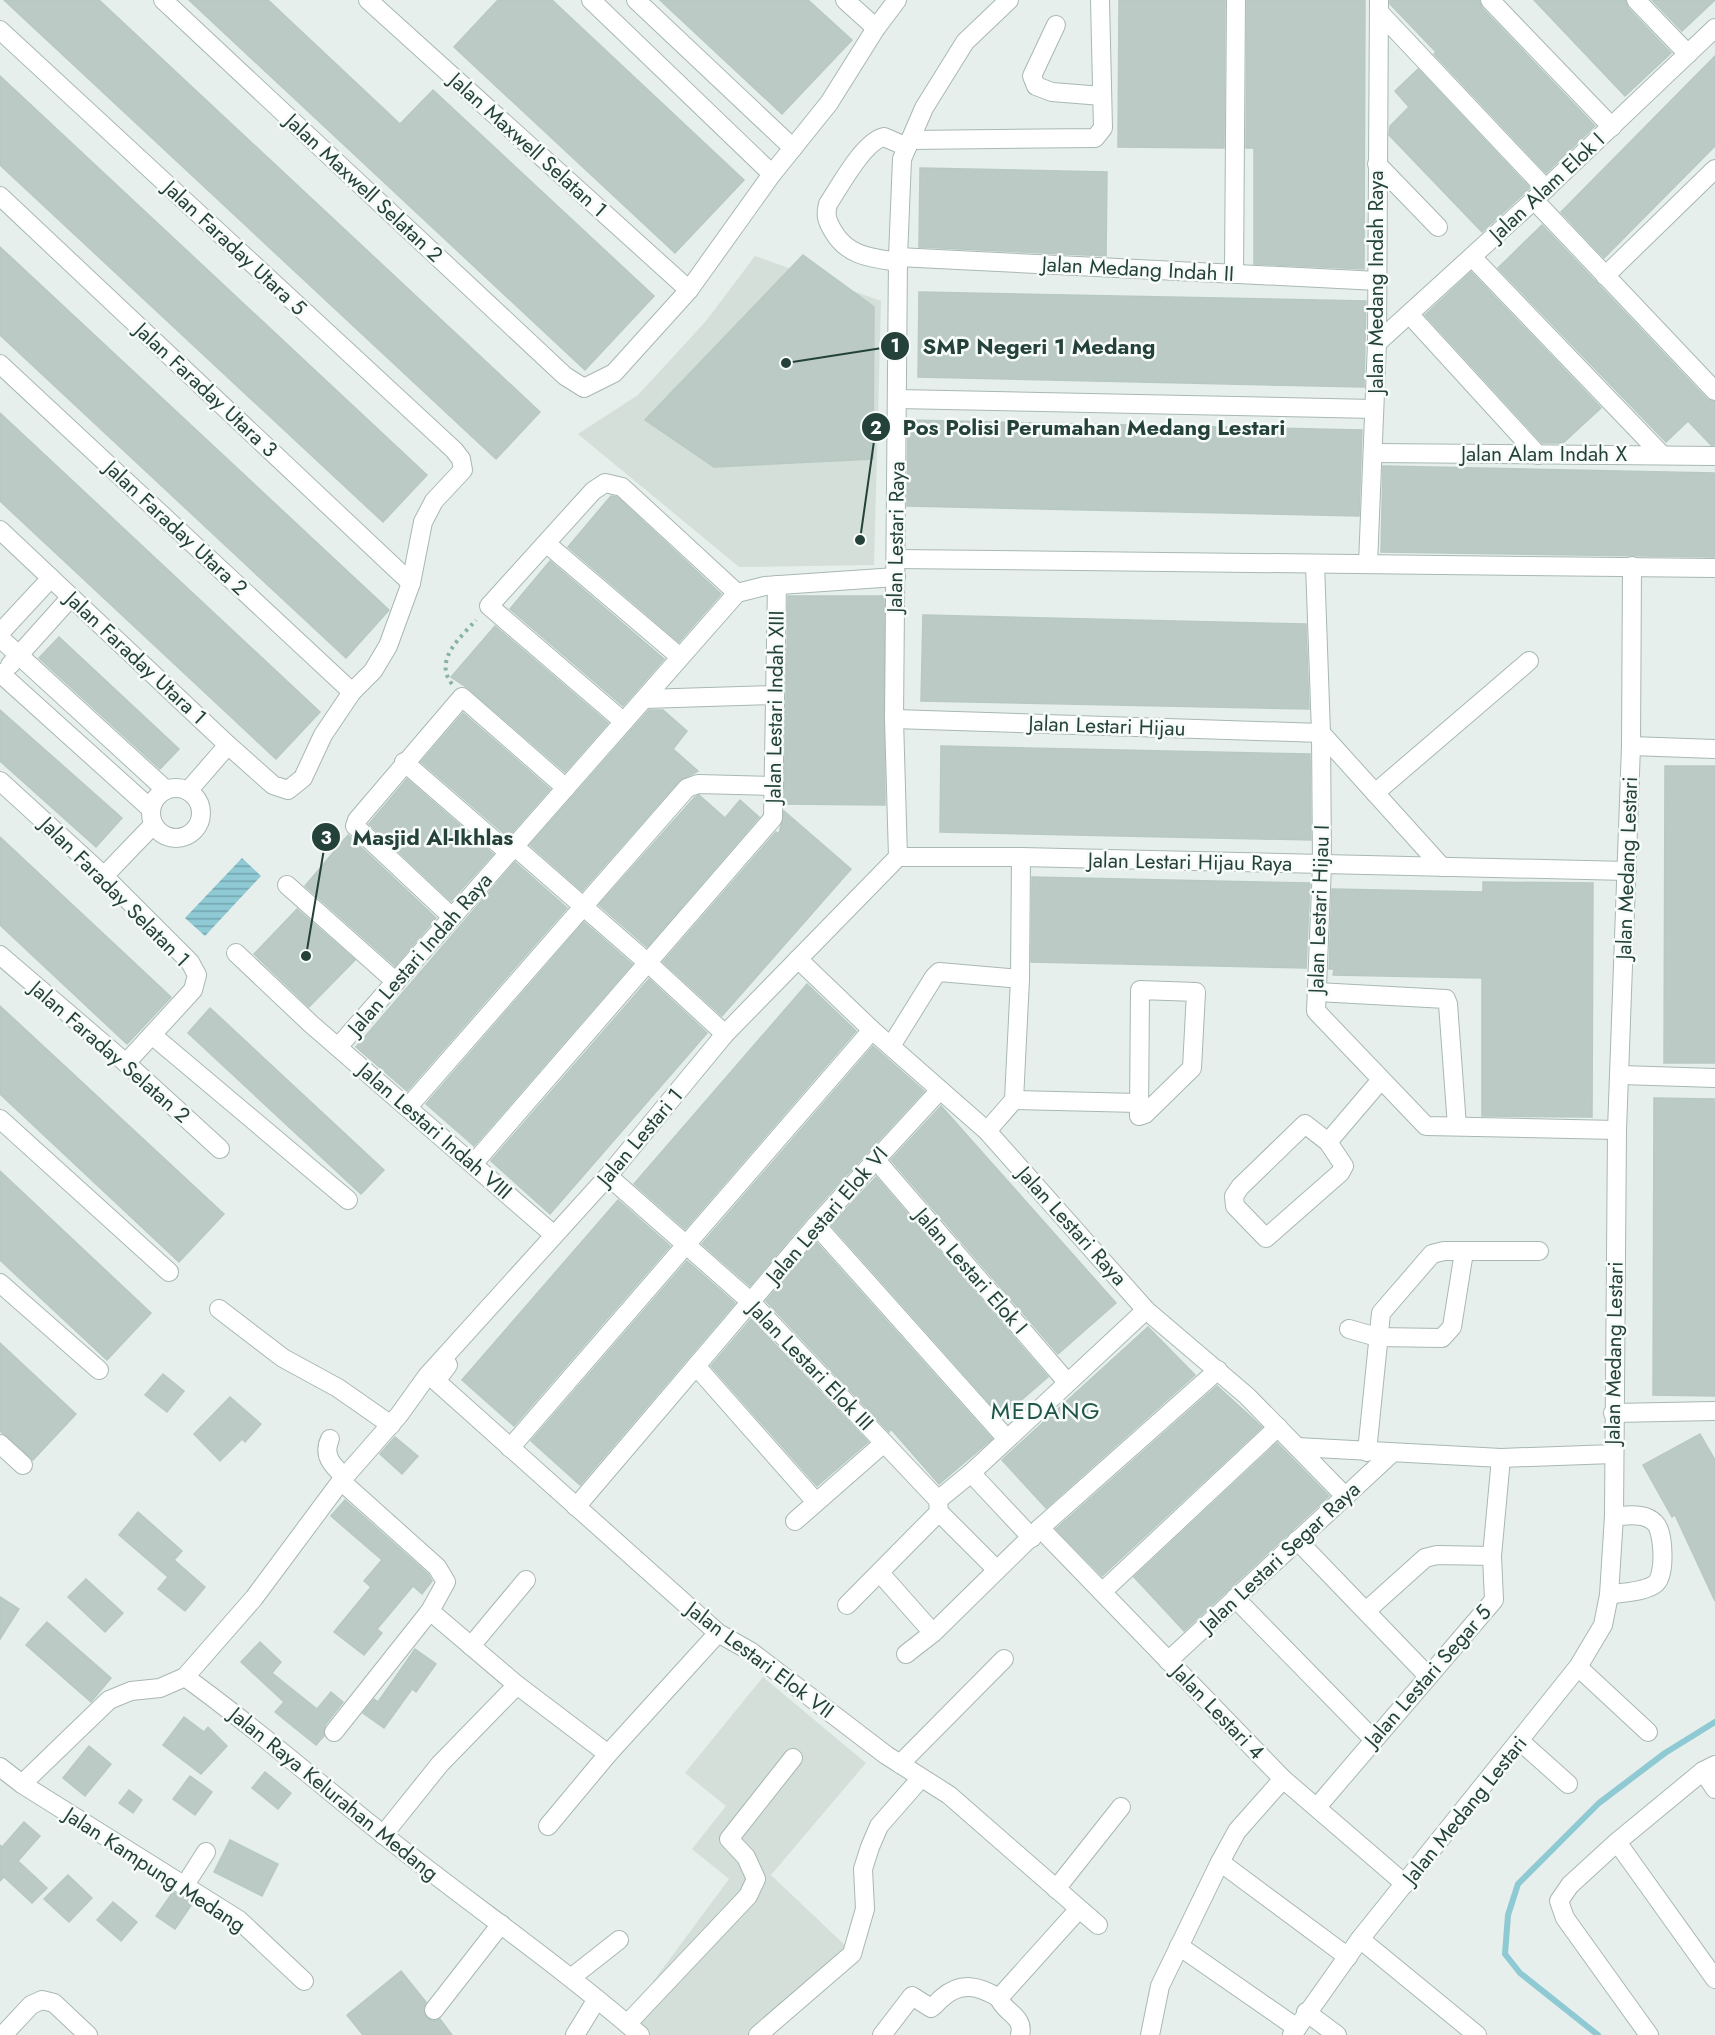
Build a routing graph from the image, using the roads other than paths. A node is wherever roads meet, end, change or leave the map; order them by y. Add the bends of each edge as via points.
1 (163, 0) edge
2 (368, 0) edge
3 (591, 0) edge
4 (631, 0) edge
5 (636, 0) edge
6 (845, 0) edge
7 (897, 0) edge
8 (1009, 0) edge
9 (1100, 0) edge
10 (1236, 0) edge
11 (1490, 0) edge
12 (1636, 0) edge
13 (1379, 6) edge
14 (612, 19) junction
15 (1056, 25) dead end
16 (876, 28) junction
17 (1715, 28) edge
18 (0, 30) edge
19 (1688, 54) junction
20 (1102, 96) junction
21 (1612, 126) junction
22 (909, 143) junction
23 (793, 148) junction
24 (1377, 164) junction
25 (1715, 169) edge
26 (772, 174) junction
27 (1540, 194) junction
28 (0, 196) edge
29 (1438, 227) dead end
30 (1472, 257) junction
31 (898, 260) junction
32 (1234, 274) junction
33 (1605, 276) junction
34 (1378, 281) junction
35 (689, 290) junction
36 (1409, 314) junction
37 (1377, 344) junction
38 (0, 364) edge
39 (1715, 391) edge
40 (898, 399) junction
41 (1374, 409) junction
42 (1374, 453) junction
43 (1538, 455) junction
44 (1662, 455) junction
45 (1715, 456) edge
46 (0, 530) edge
47 (547, 544) junction
48 (1315, 564) junction
49 (1368, 564) junction
50 (1632, 566) junction
51 (896, 568) junction
52 (1715, 568) edge
53 (51, 578) junction
54 (411, 583) junction
55 (777, 585) junction
56 (737, 592) junction
57 (71, 597) junction
58 (0, 633) edge
59 (0, 638) edge
60 (18, 656) junction
61 (680, 657) junction
62 (1528, 661) dead end
63 (0, 674) edge
64 (352, 692) junction
65 (775, 695) junction
66 (644, 699) junction
67 (894, 719) junction
68 (624, 722) junction
69 (1321, 733) junction
70 (228, 745) junction
71 (1631, 746) junction
72 (1715, 749) edge
73 (404, 762) junction
74 (0, 781) edge
75 (774, 786) junction
76 (566, 788) junction
77 (166, 790) junction
78 (188, 790) junction
79 (1375, 793) junction
80 (152, 817) junction
81 (512, 850) junction
82 (898, 857) junction
83 (1021, 858) junction
84 (1322, 865) junction
85 (1442, 867) junction
86 (1627, 871) junction
87 (104, 876) junction
88 (287, 885) dead end
89 (582, 905) junction
90 (452, 917) junction
91 (236, 953) dead end
92 (0, 955) edge
93 (798, 960) junction
94 (648, 963) junction
95 (1020, 979) junction
96 (396, 982) junction
97 (1317, 992) junction
98 (872, 1030) junction
99 (725, 1034) junction
100 (152, 1035) junction
101 (891, 1046) junction
102 (338, 1047) junction
103 (126, 1063) junction
104 (1621, 1075) junction
105 (1715, 1078) edge
106 (1380, 1081) junction
107 (940, 1090) junction
108 (1014, 1100) junction
109 (1138, 1103) junction
110 (408, 1107) junction
111 (0, 1119) edge
112 (1457, 1126) junction
113 (1617, 1130) junction
114 (987, 1131) junction
115 (1328, 1142) junction
116 (220, 1149) dead end
117 (876, 1160) junction
118 (474, 1163) junction
119 (608, 1176) junction
120 (348, 1200) dead end
121 (816, 1225) junction
122 (554, 1235) junction
123 (687, 1246) junction
124 (1539, 1251) dead end
125 (1464, 1252) junction
126 (169, 1272) dead end
127 (0, 1283) edge
128 (505, 1288) junction
129 (751, 1302) junction
130 (219, 1309) dead end
131 (1146, 1310) junction
132 (1349, 1329) dead end
133 (1377, 1337) junction
134 (696, 1366) junction
135 (99, 1370) dead end
136 (1218, 1370) junction
137 (1067, 1382) junction
138 (1715, 1411) edge
139 (1613, 1413) junction
140 (391, 1425) junction
141 (1278, 1427) junction
142 (330, 1439) dead end
143 (1007, 1439) junction
144 (0, 1443) edge
145 (884, 1443) junction
146 (1297, 1447) junction
147 (510, 1448) junction
148 (1367, 1452) junction
149 (1392, 1453) junction
150 (1613, 1454) junction
151 (1501, 1458) junction
152 (23, 1465) dead end
153 (971, 1473) junction
154 (343, 1479) junction
155 (1344, 1496) junction
156 (816, 1502) junction
157 (938, 1506) junction
158 (576, 1507) junction
159 (1614, 1516) junction
160 (795, 1521) dead end
161 (1036, 1533) junction
162 (1297, 1540) junction
163 (1492, 1557) junction
164 (997, 1570) junction
165 (880, 1573) junction
166 (526, 1580) dead end
167 (1102, 1592) junction
168 (1609, 1595) junction
169 (1235, 1598) junction
170 (847, 1605) dead end
171 (430, 1611) junction
172 (1366, 1611) junction
173 (718, 1633) junction
174 (933, 1633) junction
175 (471, 1646) junction
176 (906, 1654) dead end
177 (1004, 1659) dead end
178 (1168, 1661) junction
179 (1578, 1667) junction
180 (1428, 1676) junction
181 (185, 1677) junction
182 (517, 1686) junction
183 (334, 1732) dead end
184 (1648, 1732) dead end
185 (1373, 1739) junction
186 (1521, 1742) junction
187 (608, 1754) junction
188 (793, 1758) dead end
189 (900, 1764) junction
190 (0, 1767) edge
191 (1709, 1768) edge
192 (921, 1778) junction
193 (1283, 1779) junction
194 (22, 1784) junction
195 (1568, 1784) dead end
196 (1715, 1789) edge
197 (1121, 1807) dead end
198 (1317, 1808) junction
199 (548, 1826) dead end
200 (383, 1835) junction
201 (1617, 1842) junction
202 (206, 1852) dead end
203 (1220, 1862) junction
204 (1405, 1884) junction
205 (185, 1885) junction
206 (1056, 1889) junction
207 (1079, 1909) junction
208 (501, 1924) junction
209 (1098, 1924) dead end
210 (619, 1940) dead end
211 (1360, 1940) junction
212 (1179, 1946) junction
213 (1348, 1957) junction
214 (572, 1977) junction
215 (1715, 1979) edge
216 (304, 1981) dead end
217 (999, 1998) junction
218 (597, 1999) junction
219 (434, 2010) dead end
220 (1306, 2012) junction
221 (8, 2029) edge
222 (633, 2029) edge
223 (1294, 2031) edge
224 (1152, 2033) edge
225 (88, 2035) edge
226 (574, 2035) edge
227 (758, 2035) edge
228 (882, 2035) edge
229 (1020, 2035) edge
230 (1337, 2035) edge
231 (1478, 2035) edge
232 (1649, 2035) edge

1 - 35 street, Jalan Maxwell Selatan 2 via 565,376 584,388 614,374
2 - 35 street, Jalan Maxwell Selatan 1
3 - 14 street
4 - 14 street
5 - 23 street
6 - 16 street
7 - 16 street
8 - 22 street, Jalan Lestari Raya via 965,42 924,108
9 - 20 street
10 - 32 street
11 - 21 street
12 - 19 street
13 - 24 street, Jalan Medang Indah Raya
13 - 27 street
14 - 26 street
15 - 20 street via 1032,76 1036,86 1052,92
16 - 23 street via 829,103
17 - 19 street, Jalan Alam Elok I
18 - 54 street, Jalan Faraday Utara 5 via 461,459 463,470 434,501 423,522
19 - 21 street, Jalan Alam Elok I
20 - 22 street via 1103,128 1095,138
21 - 27 street, Jalan Alam Elok I
22 - 31 street, Jalan Lestari Raya via 902,159
22 - 31 street, Jalan Medang Indah II via 884,137 865,150 825,213 837,237 853,253
23 - 26 street
24 - 29 street
24 - 34 street, Jalan Medang Indah Raya
25 - 33 street
26 - 35 street
27 - 30 street, Jalan Alam Elok I
27 - 33 street
28 - 54 street, Jalan Faraday Utara 3
30 - 36 street, Jalan Alam Elok I
30 - 44 street
31 - 32 street, Jalan Medang Indah II
31 - 40 street, Jalan Lestari Raya
32 - 34 street, Jalan Medang Indah II
33 - 39 street
34 - 37 street, Jalan Medang Indah Raya
36 - 37 street, Jalan Alam Elok I
36 - 43 street
37 - 41 street, Jalan Medang Indah Raya
38 - 64 street, Jalan Faraday Utara 2
40 - 41 street
40 - 51 street, Jalan Lestari Raya
41 - 42 street, Jalan Medang Indah Raya
42 - 43 street, Jalan Alam Indah X
42 - 49 street, Jalan Medang Indah Raya
43 - 44 street, Jalan Alam Indah X
44 - 45 street, Jalan Alam Indah X
46 - 53 street, Jalan Faraday Utara 1
47 - 56 street via 593,491 612,483 622,487
47 - 61 street
47 - 68 street via 489,606
48 - 49 street
48 - 51 street
48 - 69 street, Jalan Lestari Hijau I
49 - 50 street
50 - 52 street
50 - 71 street, Jalan Medang Lestari
51 - 55 street
51 - 67 street, Jalan Lestari Raya
53 - 57 street, Jalan Faraday Utara 1
53 - 58 street
54 - 64 street via 388,646 373,671
55 - 56 street
55 - 65 street, Jalan Lestari Indah XIII
56 - 61 street, Jalan Lestari Indah Raya
57 - 60 street
57 - 70 street, Jalan Faraday Utara 1
59 - 60 street
60 - 63 street
60 - 77 street
61 - 66 street, Jalan Lestari Indah Raya
62 - 79 street
63 - 80 street
64 - 70 street, Jalan Faraday Utara 1 via 323,735 303,778 288,790 273,785
65 - 66 street
65 - 75 street, Jalan Lestari Indah XIII
66 - 68 street, Jalan Lestari Indah Raya
67 - 69 street, Jalan Lestari Hijau
67 - 82 street, Jalan Lestari Raya
68 - 76 street, Jalan Lestari Indah Raya
69 - 79 street
69 - 84 street, Jalan Lestari Hijau I
70 - 78 street
71 - 72 street
71 - 86 street, Jalan Medang Lestari
73 - 76 street via 462,697
73 - 81 street
73 - 90 street via 355,826
74 - 87 street, Jalan Faraday Selatan 1
75 - 89 street via 692,784
75 - 94 street, Jalan Lestari Indah XIII via 771,823
76 - 81 street, Jalan Lestari Indah Raya
77 - 78 street
77 - 80 street via 156,797
78 - 80 street via 199,802 202,818 194,832 180,839 164,837
79 - 85 street
80 - 87 street
81 - 89 street
81 - 90 street, Jalan Lestari Indah Raya
82 - 83 street, Jalan Lestari Hijau Raya
82 - 93 street, Jalan Lestari 1
83 - 84 street, Jalan Lestari Hijau Raya
83 - 95 street
84 - 85 street, Jalan Lestari Hijau Raya
84 - 97 street, Jalan Lestari Hijau I
85 - 86 street, Jalan Lestari Hijau Raya
86 - 104 street, Jalan Medang Lestari
87 - 100 street, Jalan Faraday Selatan 1 via 190,962 197,975 193,990
88 - 96 street
89 - 94 street
89 - 110 street
90 - 96 street, Jalan Lestari Indah Raya
91 - 102 street, Jalan Lestari Indah VIII
92 - 103 street, Jalan Faraday Selatan 2
93 - 98 street, Jalan Lestari Raya
93 - 99 street, Jalan Lestari 1
94 - 99 street
94 - 118 street, Jalan Lestari Indah XIII
95 - 101 street via 939,972
95 - 108 street
96 - 102 street, Jalan Lestari Indah Raya
97 - 106 street, Jalan Lestari Hijau I via 1316,1011
97 - 112 street via 1446,999
98 - 101 street, Jalan Lestari Raya
98 - 123 street
99 - 119 street, Jalan Lestari 1
100 - 103 street, Jalan Faraday Selatan 1
100 - 120 street, Jalan Faraday Selatan 2
101 - 107 street, Jalan Lestari Raya
102 - 110 street, Jalan Lestari Indah VIII
103 - 116 street, Jalan Faraday Selatan 2
104 - 105 street
104 - 113 street, Jalan Medang Lestari
106 - 112 street, Jalan Lestari Hijau I via 1423,1125
106 - 115 street
107 - 114 street, Jalan Lestari Raya
107 - 117 street, Jalan Lestari Elok VI
108 - 109 street
108 - 114 street
109 - 109 street via 1139,1116 1192,1068 1194,991 1140,990
110 - 118 street, Jalan Lestari Indah VIII
111 - 126 street
112 - 113 street, Jalan Lestari Hijau I
113 - 139 street, Jalan Medang Lestari
114 - 131 street, Jalan Lestari Raya
115 - 115 street via 1303,1125 1234,1196 1234,1206 1266,1238 1340,1173 1344,1166 1341,1158
117 - 121 street, Jalan Lestari Elok VI
117 - 137 street, Jalan Lestari Elok I
118 - 122 street, Jalan Lestari Indah VIII
119 - 122 street, Jalan Lestari 1
119 - 123 street, Jalan Lestari Elok III
121 - 129 street, Jalan Lestari Elok VI
121 - 143 street
122 - 128 street, Jalan Lestari 1
123 - 129 street, Jalan Lestari Elok III
123 - 147 street
124 - 125 street
125 - 133 street via 1432,1254 1382,1313
125 - 133 street via 1448,1333 1442,1338
127 - 135 street
128 - 140 street, Jalan Lestari 1 via 427,1376
128 - 147 street, Jalan Lestari Elok VII via 499,1305 436,1380
129 - 134 street, Jalan Lestari Elok VI
129 - 145 street, Jalan Lestari Elok III
130 - 140 street via 283,1358 338,1388
131 - 136 street, Jalan Lestari Raya
131 - 137 street
132 - 133 street
133 - 148 street
134 - 156 street
134 - 158 street, Jalan Lestari Elok VI
136 - 141 street, Jalan Lestari Raya
136 - 161 street
137 - 143 street
138 - 139 street
139 - 150 street, Jalan Medang Lestari
140 - 154 street, Jalan Lestari 1
141 - 146 street, Jalan Lestari Raya
141 - 167 street
142 - 154 street via 327,1457
143 - 153 street
144 - 152 street
145 - 156 street
145 - 157 street, Jalan Lestari Elok III
146 - 148 street, Jalan Lestari Segar Raya
146 - 155 street, Jalan Lestari Raya
147 - 158 street, Jalan Lestari Elok VII
148 - 149 street, Jalan Lestari Segar Raya
149 - 151 street, Jalan Lestari Segar Raya
149 - 155 street, Jalan Lestari Segar Raya
150 - 151 street, Jalan Lestari Segar Raya
150 - 159 street, Jalan Medang Lestari
151 - 163 street, Jalan Lestari Segar 5
153 - 157 street
153 - 161 street, Jalan Lestari 4
154 - 171 street via 437,1567 446,1582
154 - 181 street via 254,1598
155 - 162 street, Jalan Lestari Segar Raya
156 - 160 street
157 - 164 street, Jalan Lestari Elok III
157 - 165 street
158 - 173 street, Jalan Lestari Elok VII
159 - 168 street, Jalan Medang Lestari
159 - 168 street via 1643,1516 1654,1522 1661,1532 1662,1575 1652,1587
161 - 164 street
161 - 167 street, Jalan Lestari 4
162 - 169 street, Jalan Lestari Segar Raya
162 - 172 street
163 - 172 street via 1425,1558
163 - 180 street, Jalan Lestari Segar 5 via 1494,1600
164 - 174 street
165 - 170 street
165 - 174 street
166 - 175 street
167 - 178 street, Jalan Lestari 4
168 - 179 street, Jalan Medang Lestari via 1604,1625
169 - 178 street, Jalan Lestari Segar Raya
169 - 185 street
171 - 175 street
171 - 183 street
172 - 180 street
173 - 187 street
173 - 189 street, Jalan Lestari Elok VII via 750,1652
174 - 176 street
175 - 182 street
177 - 189 street
178 - 193 street, Jalan Lestari 4
179 - 184 street
179 - 186 street, Jalan Medang Lestari
180 - 185 street, Jalan Lestari Segar 5
181 - 194 street via 160,1688 131,1691 109,1700
181 - 200 street, Jalan Raya Kelurahan Medang
182 - 187 street
182 - 200 street via 440,1764
185 - 198 street, Jalan Lestari Segar 5
186 - 195 street
186 - 204 street, Jalan Medang Lestari
187 - 199 street
188 - 222 street via 729,1839 746,1857 756,1879 748,1896
189 - 192 street, Jalan Lestari Elok VII
190 - 194 street, Jalan Kampung Medang
191 - 196 street
191 - 201 street
192 - 206 street, Jalan Lestari Elok VII via 949,1796
192 - 227 street via 879,1826 870,1847 862,1869 865,1909 852,1954
193 - 198 street, Jalan Lestari 4
193 - 203 street via 1237,1831
194 - 205 street, Jalan Kampung Medang
197 - 206 street
198 - 204 street, Jalan Lestari 4
200 - 208 street, Jalan Raya Kelurahan Medang
201 - 215 street
201 - 232 street via 1570,1885 1559,1901 1561,1910
202 - 205 street
203 - 212 street
203 - 213 street
204 - 211 street, Jalan Medang Lestari
205 - 216 street, Jalan Kampung Medang via 239,1920
206 - 207 street, Jalan Lestari Elok VII
207 - 209 street, Jalan Lestari Elok VII
207 - 217 street
208 - 214 street, Jalan Raya Kelurahan Medang
208 - 219 street
210 - 214 street
211 - 213 street, Jalan Medang Lestari
211 - 231 street
212 - 223 street
212 - 224 street via 1160,1986
213 - 220 street, Jalan Medang Lestari
214 - 218 street, Jalan Raya Kelurahan Medang
217 - 228 street via 974,1986 958,1987 931,2008 912,1996
217 - 229 street via 1020,2022
218 - 222 street, Jalan Raya Kelurahan Medang
218 - 226 street
220 - 223 street, Jalan Medang Lestari
220 - 230 street
221 - 225 street via 31,2005 42,2000 54,2003

